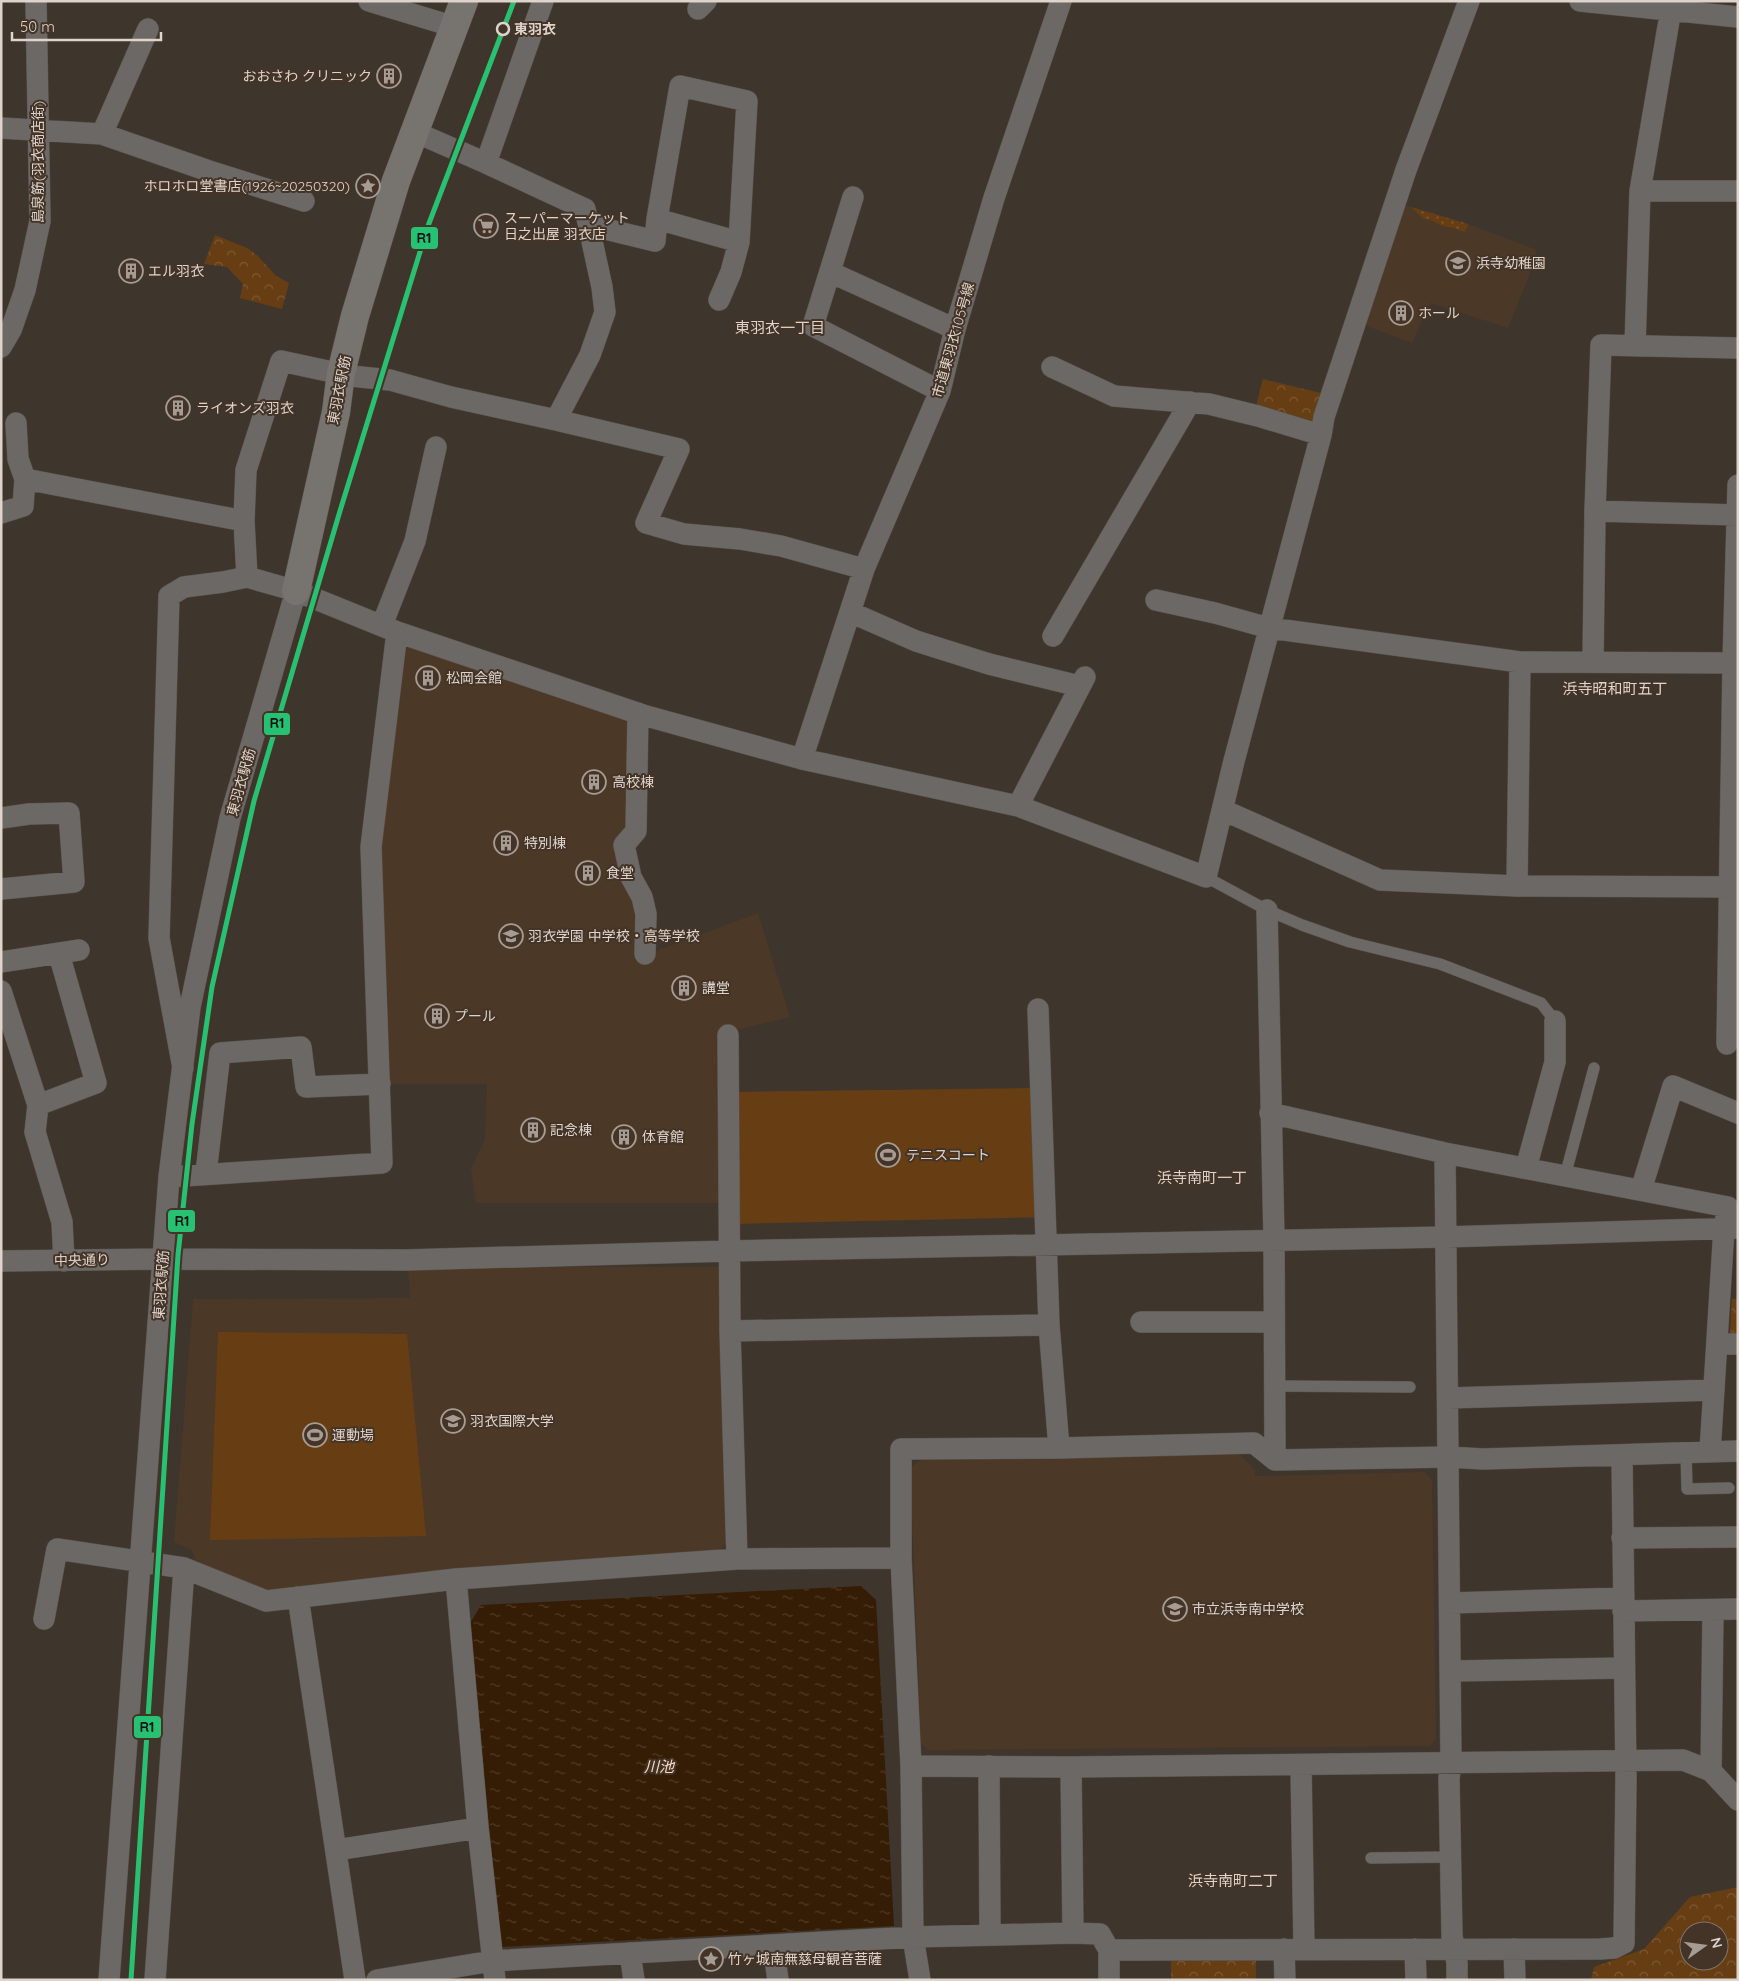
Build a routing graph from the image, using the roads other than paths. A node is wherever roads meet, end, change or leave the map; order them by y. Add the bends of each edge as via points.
1 (36, 1) edge
2 (369, 1) edge
3 (464, 1) edge
4 (542, 1) edge
5 (1061, 1) edge
6 (1470, 1) edge
7 (1580, 1) edge
8 (1671, 9) junction
9 (1738, 17) edge
10 (455, 27) junction
11 (148, 29) dead end
12 (1, 128) edge
13 (38, 130) junction
14 (415, 132) junction
15 (102, 134) junction
16 (486, 162) junction
17 (1640, 191) junction
18 (1738, 191) edge
19 (853, 197) dead end
20 (304, 201) dead end
21 (657, 219) junction
22 (589, 225) junction
23 (739, 242) junction
24 (830, 272) junction
25 (719, 300) dead end
26 (956, 330) junction
27 (1635, 346) junction
28 (1, 347) edge
29 (1738, 348) edge
30 (1052, 367) dead end
31 (341, 372) junction
32 (940, 391) junction
33 (1190, 402) junction
34 (556, 420) junction
35 (16, 423) dead end
36 (1321, 435) junction
37 (436, 446) dead end
38 (25, 479) junction
39 (1738, 485) edge
40 (1595, 511) junction
41 (1, 513) edge
42 (1738, 515) edge
43 (244, 521) junction
44 (864, 569) junction
45 (247, 577) junction
46 (296, 591) junction
47 (1156, 600) dead end
48 (850, 612) junction
49 (390, 628) junction
50 (1269, 628) junction
51 (1053, 636) dead end
52 (1520, 662) junction
53 (1593, 662) junction
54 (1735, 662) edge
55 (638, 714) junction
56 (802, 759) junction
57 (1018, 806) junction
58 (1223, 810) junction
59 (1, 818) edge
60 (1206, 876) junction
61 (1517, 886) junction
62 (1734, 887) edge
63 (1, 889) edge
64 (1267, 910) junction
65 (646, 954) dead end
66 (1, 962) edge
67 (1, 991) edge
68 (1, 996) edge
69 (1732, 1007) edge
70 (1038, 1009) dead end
71 (1555, 1021) joint
72 (728, 1035) dead end
73 (1727, 1044) dead end
74 (183, 1068) junction
75 (1594, 1068) dead end
76 (380, 1084) junction
77 (38, 1105) junction
78 (1270, 1113) junction
79 (1738, 1113) edge
80 (1445, 1153) junction
81 (1526, 1168) junction
82 (206, 1173) junction
83 (1565, 1176) junction
84 (169, 1177) junction
85 (1641, 1190) junction
86 (1731, 1228) edge
87 (1445, 1237) junction
88 (1274, 1240) junction
89 (1047, 1244) junction
90 (729, 1251) junction
91 (163, 1259) junction
92 (1, 1261) edge
93 (64, 1261) junction
94 (1141, 1322) dead end
95 (1274, 1322) junction
96 (1049, 1325) junction
97 (730, 1331) junction
98 (1717, 1344) junction
99 (1738, 1344) edge
100 (1276, 1386) junction
101 (1410, 1387) dead end
102 (1714, 1390) junction
103 (1448, 1398) junction
104 (1059, 1448) junction
105 (1738, 1451) edge
106 (1686, 1452) junction
107 (1710, 1452) junction
108 (1622, 1454) junction
109 (1448, 1457) junction
110 (1275, 1460) junction
111 (1729, 1488) dead end
112 (1738, 1536) edge
113 (1622, 1538) junction
114 (901, 1558) junction
115 (737, 1560) junction
116 (141, 1561) junction
117 (184, 1568) junction
118 (456, 1579) junction
119 (298, 1598) junction
120 (1450, 1603) junction
121 (1623, 1604) junction
122 (1738, 1609) edge
123 (1713, 1610) junction
124 (44, 1619) dead end
125 (1624, 1668) junction
126 (1452, 1671) junction
127 (1625, 1761) junction
128 (1452, 1764) junction
129 (1301, 1765) junction
130 (911, 1766) junction
131 (989, 1766) junction
132 (1071, 1767) junction
133 (1711, 1771) junction
134 (1738, 1800) edge
135 (478, 1828) junction
136 (336, 1850) junction
137 (1450, 1857) junction
138 (1371, 1858) dead end
139 (1073, 1933) junction
140 (990, 1934) junction
141 (913, 1937) junction
142 (773, 1945) junction
143 (1514, 1948) junction
144 (1294, 1949) junction
145 (1415, 1949) junction
146 (1454, 1949) junction
147 (1109, 1950) junction
148 (630, 1954) junction
149 (494, 1970) edge
150 (110, 1980) edge
151 (155, 1980) edge
152 (355, 1980) edge
153 (376, 1980) edge
154 (634, 1980) edge
155 (778, 1980) edge
156 (920, 1980) edge
157 (1109, 1980) edge
158 (1285, 1980) edge
159 (1416, 1980) edge
160 (1457, 1980) edge
161 (1515, 1980) edge

1 - 13 street, 島泉筋(羽衣商店街)
2 - 10 street
3 - 10 street, 東羽衣駅筋
4 - 16 street
5 - 26 street, 市道東羽衣105号線 via 994,198
6 - 36 street via 1406,170 1324,417
7 - 8 street
8 - 9 street
8 - 17 street
10 - 14 street, 東羽衣駅筋
11 - 15 street
12 - 13 street
13 - 15 street
13 - 28 street, 島泉筋(羽衣商店街) via 40,221 25,290 11,330
14 - 16 street
14 - 31 street, 東羽衣駅筋 via 391,198
15 - 20 street
16 - 22 street via 585,209
17 - 18 street
17 - 27 street
19 - 24 street
21 - 22 street via 655,242
21 - 23 street
21 - 23 street via 680,86 747,101
22 - 34 street via 604,312 590,355
23 - 25 street
24 - 26 street
24 - 32 street via 813,326
26 - 32 street, 市道東羽衣105号線
27 - 29 street
27 - 40 street via 1601,345
30 - 33 street via 1114,396
31 - 34 street via 390,380
31 - 43 street via 281,360 246,470
31 - 46 street, 東羽衣駅筋 via 336,412
32 - 44 street, 市道東羽衣105号線
33 - 36 street via 1209,404
33 - 51 street
34 - 44 street via 679,449 646,523 684,534 781,546
35 - 38 street via 18,459
36 - 50 street
37 - 49 street via 415,541
38 - 41 street via 23,506
38 - 43 street
39 - 42 street
40 - 42 street
40 - 53 street
42 - 54 street
43 - 45 street
44 - 48 street, 市道東羽衣105号線
45 - 46 street
45 - 74 street via 184,587 170,596 159,938
46 - 49 street
46 - 74 street, 東羽衣駅筋 via 230,818 190,1008
47 - 50 street
48 - 56 street, 市道東羽衣105号線
48 - 57 street via 916,641 989,664 1082,682
49 - 55 street
49 - 76 street via 371,847
50 - 52 street
50 - 58 street
52 - 53 street
52 - 61 street
53 - 54 street
54 - 62 street
55 - 56 street
55 - 65 street via 636,831 624,845 631,877 642,897 646,914
56 - 57 street
57 - 60 street
58 - 60 street
58 - 61 street via 1380,880
59 - 63 street via 69,813 74,882
60 - 64 lane
61 - 62 street
62 - 69 street
64 - 71 lane via 1350,942 1440,964 1541,1003
64 - 78 street
66 - 77 street via 69,952 96,1084
67 - 68 street
68 - 77 street
69 - 73 street
70 - 89 street
71 - 81 street via 1555,1062
72 - 90 street
74 - 84 street, 東羽衣駅筋
75 - 83 lane
76 - 82 street via 382,1163
76 - 82 street via 306,1087 301,1047 220,1053
77 - 93 street via 35,1132 62,1222
78 - 80 street
78 - 88 street
79 - 85 street via 1673,1086
80 - 81 street
80 - 87 street
81 - 83 street
82 - 84 street
83 - 85 street
84 - 91 street, 東羽衣駅筋
85 - 86 street via 1728,1206
86 - 87 street, 中央通り
86 - 98 street
87 - 88 street, 中央通り
87 - 103 street
88 - 89 street, 中央通り
88 - 95 street
89 - 90 street, 中央通り
89 - 96 street
90 - 91 street, 中央通り via 406,1260
90 - 97 street
91 - 93 street, 中央通り
91 - 116 street, 東羽衣駅筋
92 - 93 street, 中央通り
94 - 95 street
95 - 100 street
96 - 97 street
96 - 104 street
97 - 115 street
98 - 99 street
98 - 102 street
100 - 101 lane
100 - 110 street
102 - 103 street
102 - 107 street
103 - 109 street
104 - 110 street via 1254,1443
104 - 114 street via 901,1449
105 - 107 street
106 - 107 street
106 - 108 street
106 - 111 lane via 1687,1489
108 - 109 street via 1483,1459
108 - 113 street
109 - 110 street
109 - 120 street
112 - 113 street
113 - 121 street
114 - 115 street
114 - 130 street
115 - 118 street
116 - 117 street
116 - 124 street via 57,1549
116 - 150 street, 東羽衣駅筋
117 - 119 street via 266,1601
117 - 151 street
118 - 119 street
118 - 135 street
119 - 136 street
120 - 121 street
120 - 126 street
121 - 123 street
121 - 125 street
122 - 123 street
123 - 133 street
125 - 126 street
125 - 127 street
126 - 128 street
127 - 128 street
127 - 133 street via 1683,1760
127 - 143 street via 1624,1943 1614,1948
128 - 129 street
128 - 137 street via 1449,1778
129 - 132 street
129 - 144 street
130 - 131 street
130 - 141 street
131 - 132 street
131 - 140 street
132 - 139 street
133 - 134 street
135 - 136 street
135 - 149 street
136 - 152 street
137 - 138 lane
137 - 146 street
139 - 140 street
139 - 147 street via 1100,1934
140 - 141 street
141 - 142 street
141 - 156 street
142 - 148 street
142 - 155 street
143 - 146 street
143 - 161 street
144 - 145 street
144 - 147 street
144 - 158 street
145 - 146 street
145 - 159 street
146 - 160 street
147 - 157 street
148 - 149 street
148 - 154 street
149 - 153 street

